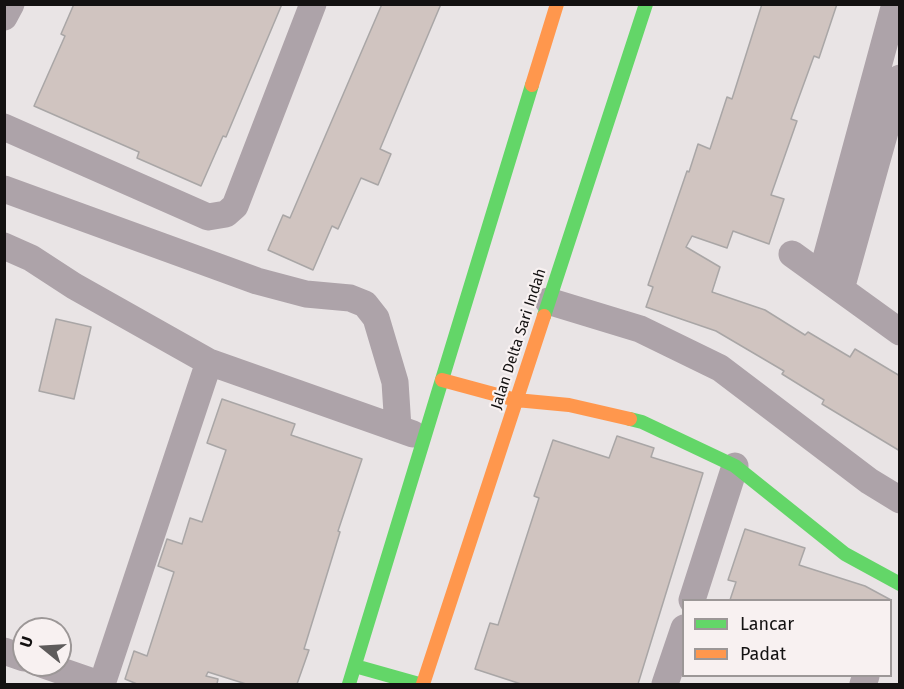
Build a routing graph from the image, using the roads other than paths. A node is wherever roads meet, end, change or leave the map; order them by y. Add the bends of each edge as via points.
1 (10, 4) edge
2 (313, 4) edge
3 (557, 4) edge
4 (646, 4) edge
5 (895, 4) edge
6 (4, 17) edge
7 (900, 78) edge
8 (4, 127) edge
9 (4, 189) edge
10 (4, 246) edge
11 (792, 254) dead end
12 (832, 281) junction
13 (548, 301) junction
14 (900, 332) edge
15 (209, 362) junction
16 (442, 380) junction
17 (516, 400) junction
18 (398, 428) junction
19 (424, 438) junction
20 (735, 466) junction
21 (900, 500) edge
22 (895, 589) edge
23 (692, 599) edge
24 (682, 634) edge
25 (355, 666) junction
26 (72, 674) edge
27 (101, 684) edge
28 (349, 684) edge
29 (421, 684) edge
30 (666, 684) edge

1 - 6 street
2 - 8 street via 234,206 218,217 208,217
3 - 16 street
4 - 13 street, Jalan Delta Sari Indah
5 - 12 street
7 - 12 street
9 - 18 street via 257,281 365,304 376,318 395,382
10 - 15 street
11 - 12 street
12 - 14 street
13 - 17 street, Jalan Delta Sari Indah
13 - 21 street via 640,329 720,368 869,481
15 - 18 street
15 - 27 street
16 - 17 street
16 - 19 street
17 - 20 street via 569,405 642,422
17 - 29 street, Jalan Delta Sari Indah
18 - 19 street
19 - 25 street
20 - 22 street
20 - 23 street
24 - 30 street
25 - 28 street
25 - 29 street
26 - 27 street

